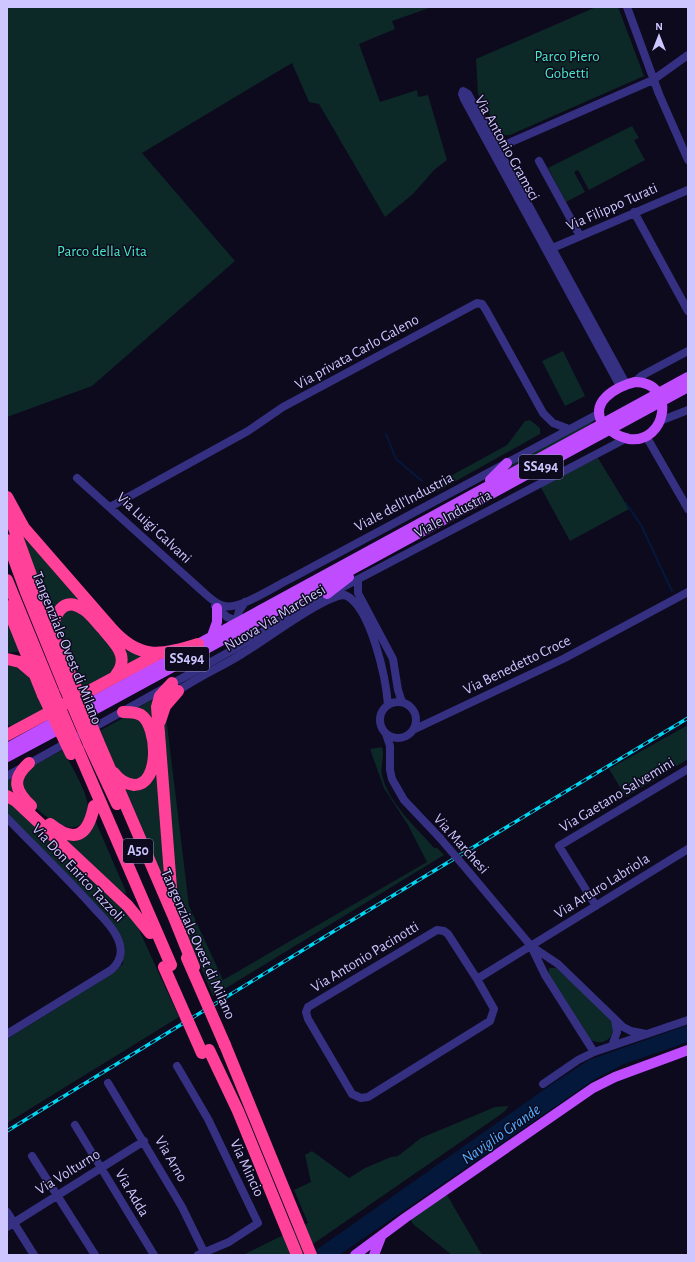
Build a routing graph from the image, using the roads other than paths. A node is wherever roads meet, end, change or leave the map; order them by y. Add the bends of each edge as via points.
1 (627, 7) edge
2 (688, 56) edge
3 (653, 80) junction
4 (495, 149) junction
5 (688, 160) edge
6 (539, 161) dead end
7 (688, 190) edge
8 (634, 212) junction
9 (580, 236) junction
10 (550, 250) junction
11 (688, 311) edge
12 (688, 351) edge
13 (688, 377) edge
14 (627, 384) junction
15 (688, 387) edge
16 (660, 397) junction
17 (688, 410) edge
18 (660, 421) junction
19 (603, 422) junction
20 (572, 427) junction
21 (646, 436) junction
22 (627, 438) junction
23 (507, 463) junction
24 (78, 478) dead end
25 (484, 487) junction
26 (7, 497) edge
27 (110, 507) junction
28 (7, 509) edge
29 (688, 509) edge
30 (7, 540) edge
31 (368, 561) junction
32 (7, 580) edge
33 (358, 580) junction
34 (339, 589) junction
35 (688, 592) edge
36 (327, 594) junction
37 (245, 602) junction
38 (356, 603) junction
39 (215, 604) junction
40 (7, 606) edge
41 (236, 622) junction
42 (252, 624) junction
43 (52, 633) junction
44 (212, 636) junction
45 (198, 644) junction
46 (159, 654) junction
47 (7, 660) edge
48 (116, 676) junction
49 (69, 686) junction
50 (175, 687) junction
51 (46, 692) junction
52 (402, 702) junction
53 (388, 705) junction
54 (123, 712) junction
55 (415, 717) junction
56 (433, 721) junction
57 (22, 726) junction
58 (7, 728) edge
59 (412, 730) junction
60 (386, 734) junction
61 (7, 735) edge
62 (402, 737) junction
63 (84, 747) junction
64 (7, 748) edge
65 (391, 753) junction
66 (7, 757) edge
67 (29, 764) junction
68 (109, 766) junction
69 (688, 769) edge
70 (7, 776) edge
71 (7, 796) edge
72 (94, 806) junction
73 (7, 818) edge
74 (688, 849) edge
75 (596, 906) junction
76 (173, 915) junction
77 (150, 933) junction
78 (531, 946) junction
79 (188, 957) junction
80 (168, 966) junction
81 (477, 979) junction
82 (615, 1020) junction
83 (688, 1020) edge
84 (7, 1034) edge
85 (647, 1034) junction
86 (612, 1046) junction
87 (688, 1050) edge
88 (594, 1052) junction
89 (177, 1066) dead end
90 (108, 1083) dead end
91 (543, 1084) dead end
92 (75, 1125) dead end
93 (144, 1141) junction
94 (32, 1156) dead end
95 (101, 1168) junction
96 (58, 1196) junction
97 (7, 1212) edge
98 (10, 1225) edge
99 (382, 1236) junction
100 (366, 1251) edge
101 (201, 1254) edge
102 (34, 1255) edge
103 (95, 1255) edge
104 (154, 1255) edge
105 (297, 1255) edge
106 (311, 1255) edge
107 (355, 1255) edge
108 (374, 1255) edge

1 - 3 street
2 - 3 street
3 - 4 street
3 - 5 street
4 - 4 street, Via Antonio Gramsci via 467,92 463,91 464,99
4 - 10 street, Via Antonio Gramsci
6 - 9 street
7 - 8 street, Via Filippo Turati
8 - 9 street, Via Filippo Turati
8 - 11 street
9 - 10 street, Via Filippo Turati
10 - 14 street, Via Antonio Gramsci
12 - 14 street
13 - 16 main road, SS494
14 - 16 main road via 647,383
14 - 19 main road via 604,398
15 - 16 main road, SS494
16 - 18 main road
16 - 19 main road, SS494
17 - 18 street
18 - 21 main road
19 - 20 street
19 - 22 main road
19 - 25 main road, SS494
19 - 31 main road, SS494
20 - 23 street, Viale dell'Industria
20 - 27 street, Via privata Carlo Galeno via 553,423 543,413 480,303 468,306
21 - 22 main road
21 - 29 street
22 - 33 street, Viale Industria
23 - 25 main road
23 - 37 street, Viale dell'Industria
24 - 27 street, Via Luigi Galvani
25 - 41 main road, SS494
26 - 46 highway via 24,528 115,633 138,650
27 - 39 street, Via Luigi Galvani
28 - 43 highway
30 - 49 highway, Tangenziale Ovest di Milano / A50 via 26,592
31 - 36 main road
31 - 42 main road, SS494
32 - 51 highway, Tangenziale Ovest di Milano
33 - 34 street, Viale Industria
33 - 52 street via 358,593 393,659
34 - 36 street, Viale Industria
34 - 38 street via 350,592
35 - 56 street, Via Benedetto Croce via 503,689
36 - 50 street, Viale Industria
37 - 39 street, Via Luigi Galvani via 226,607
37 - 41 street
38 - 50 street, Nuova Via Marchesi via 346,595 335,597 244,653
38 - 53 street via 372,632 378,651
39 - 41 street, Via Luigi Galvani via 227,617
39 - 44 main road via 217,622
40 - 51 highway
41 - 42 street
41 - 44 main road, SS494
42 - 66 main road, SS494
43 - 48 highway via 54,618 62,608 71,605 82,608 121,652 122,661
43 - 49 highway
44 - 45 main road, SS494
45 - 46 highway
45 - 64 main road, SS494
46 - 48 highway
47 - 51 highway via 16,660 23,664 34,674
48 - 57 highway
49 - 63 highway, Tangenziale Ovest di Milano / A50, bridge
50 - 54 street
50 - 76 highway via 162,693 158,702
51 - 63 highway, bridge
52 - 53 street
52 - 55 street via 411,708
53 - 60 street via 382,711 380,719 381,727
54 - 67 street
54 - 68 highway via 140,714 149,724 154,757 151,772 140,784 128,784 119,779
55 - 56 street
55 - 59 street
56 - 59 street, Via Benedetto Croce
57 - 58 highway
57 - 61 highway
59 - 62 street
60 - 62 street
60 - 65 street, Via Marchesi
62 - 65 street
63 - 68 highway
63 - 72 highway
63 - 79 highway, Tangenziale Ovest di Milano / A50
63 - 80 highway, Tangenziale Ovest di Milano / A50
65 - 78 street, Via Marchesi, bridge via 390,770 397,788 414,812 440,838
67 - 70 street
67 - 72 highway via 18,776 19,792 60,832 71,835 82,832 90,823
68 - 76 highway
69 - 75 street, Via Gaetano Salvemini via 558,846
71 - 77 highway via 16,801 124,902
72 - 77 highway
73 - 84 street, Via Don Enrico Tazzoli via 110,927 118,939 120,951 118,962 111,970
74 - 75 street, Via Arturo Labriola
75 - 78 street, Via Arturo Labriola
76 - 79 highway
77 - 80 highway
78 - 81 street
78 - 82 street, Via Marchesi via 558,964
78 - 88 street, Via Marchesi via 545,975
79 - 106 highway, Tangenziale Ovest di Milano / A50, bridge
80 - 105 highway, bridge via 220,1087 238,1112
81 - 81 street, Via Antonio Pacinotti via 448,934 438,930 308,1007 306,1012 352,1094 361,1098 368,1097 490,1021 494,1009
82 - 85 street, Via Marchesi via 631,1031
82 - 86 street via 617,1032
83 - 85 street
85 - 86 street
86 - 88 street
87 - 99 main road via 615,1077 593,1088
88 - 91 street
89 - 101 street, Via Mincio via 208,1119 258,1223 229,1242
90 - 93 street, Via Arno
92 - 95 street, Via Adda
93 - 95 street, Via Volturno
93 - 101 street, Via Arno via 182,1207
94 - 96 street
95 - 96 street, Via Volturno
95 - 104 street, Via Adda
96 - 98 street, Via Volturno
96 - 103 street
97 - 98 street
98 - 102 street
99 - 100 main road
99 - 108 main road
100 - 107 main road

